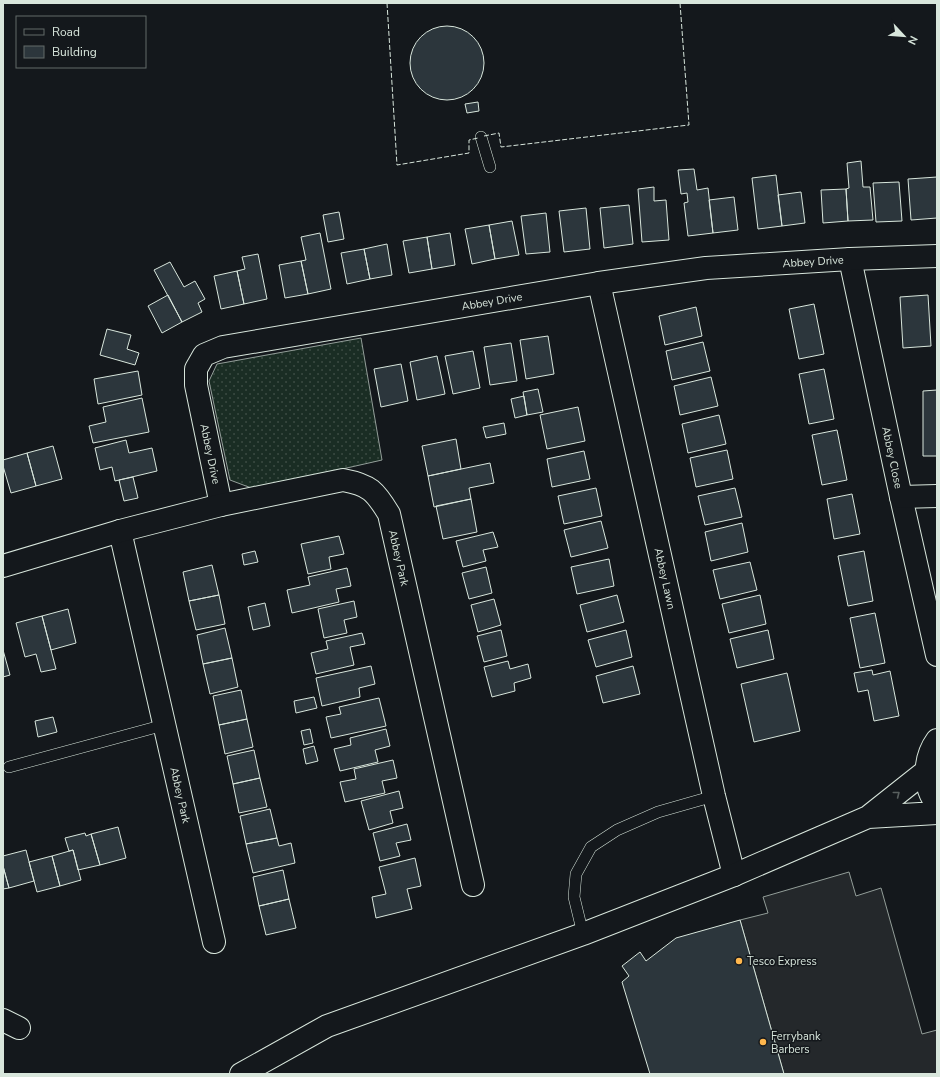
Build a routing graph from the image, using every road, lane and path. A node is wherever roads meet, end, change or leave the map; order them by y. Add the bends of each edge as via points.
1 (481, 137) dead end
2 (490, 167) dead end
3 (937, 256) edge
4 (850, 259) junction
5 (599, 283) junction
6 (937, 496) edge
7 (901, 497) junction
8 (220, 505) junction
9 (120, 531) junction
10 (3, 566) edge
11 (937, 655) edge
12 (164, 725) junction
13 (937, 740) edge
14 (9, 767) dead end
15 (926, 771) junction
16 (714, 796) junction
17 (937, 804) edge
18 (937, 813) edge
19 (868, 817) junction
20 (734, 875) junction
21 (473, 885) dead end
22 (583, 934) junction
23 (214, 942) dead end
24 (241, 1074) edge

1 - 2 lane
3 - 4 street, Abbey Drive
4 - 5 street, Abbey Drive via 706,268
4 - 7 street, Abbey Close
5 - 8 street, Abbey Drive via 223,347 204,355 196,369 196,385
5 - 16 street, Abbey Lawn
6 - 7 street
7 - 11 street, Abbey Close
8 - 9 street, Abbey Park
8 - 21 street, Abbey Park via 343,480 360,483 377,495 389,514
9 - 10 street, Abbey Park
9 - 12 street, Abbey Park
12 - 14 lane
12 - 23 street, Abbey Park
13 - 15 street via 928,755
15 - 17 street via 928,786
19 -> 15 street
16 - 20 street, Abbey Lawn
16 - 22 lane via 658,812 617,830 591,847 576,874 574,897
18 - 19 street
19 - 20 street
20 - 22 street
22 - 24 street via 327,1026

